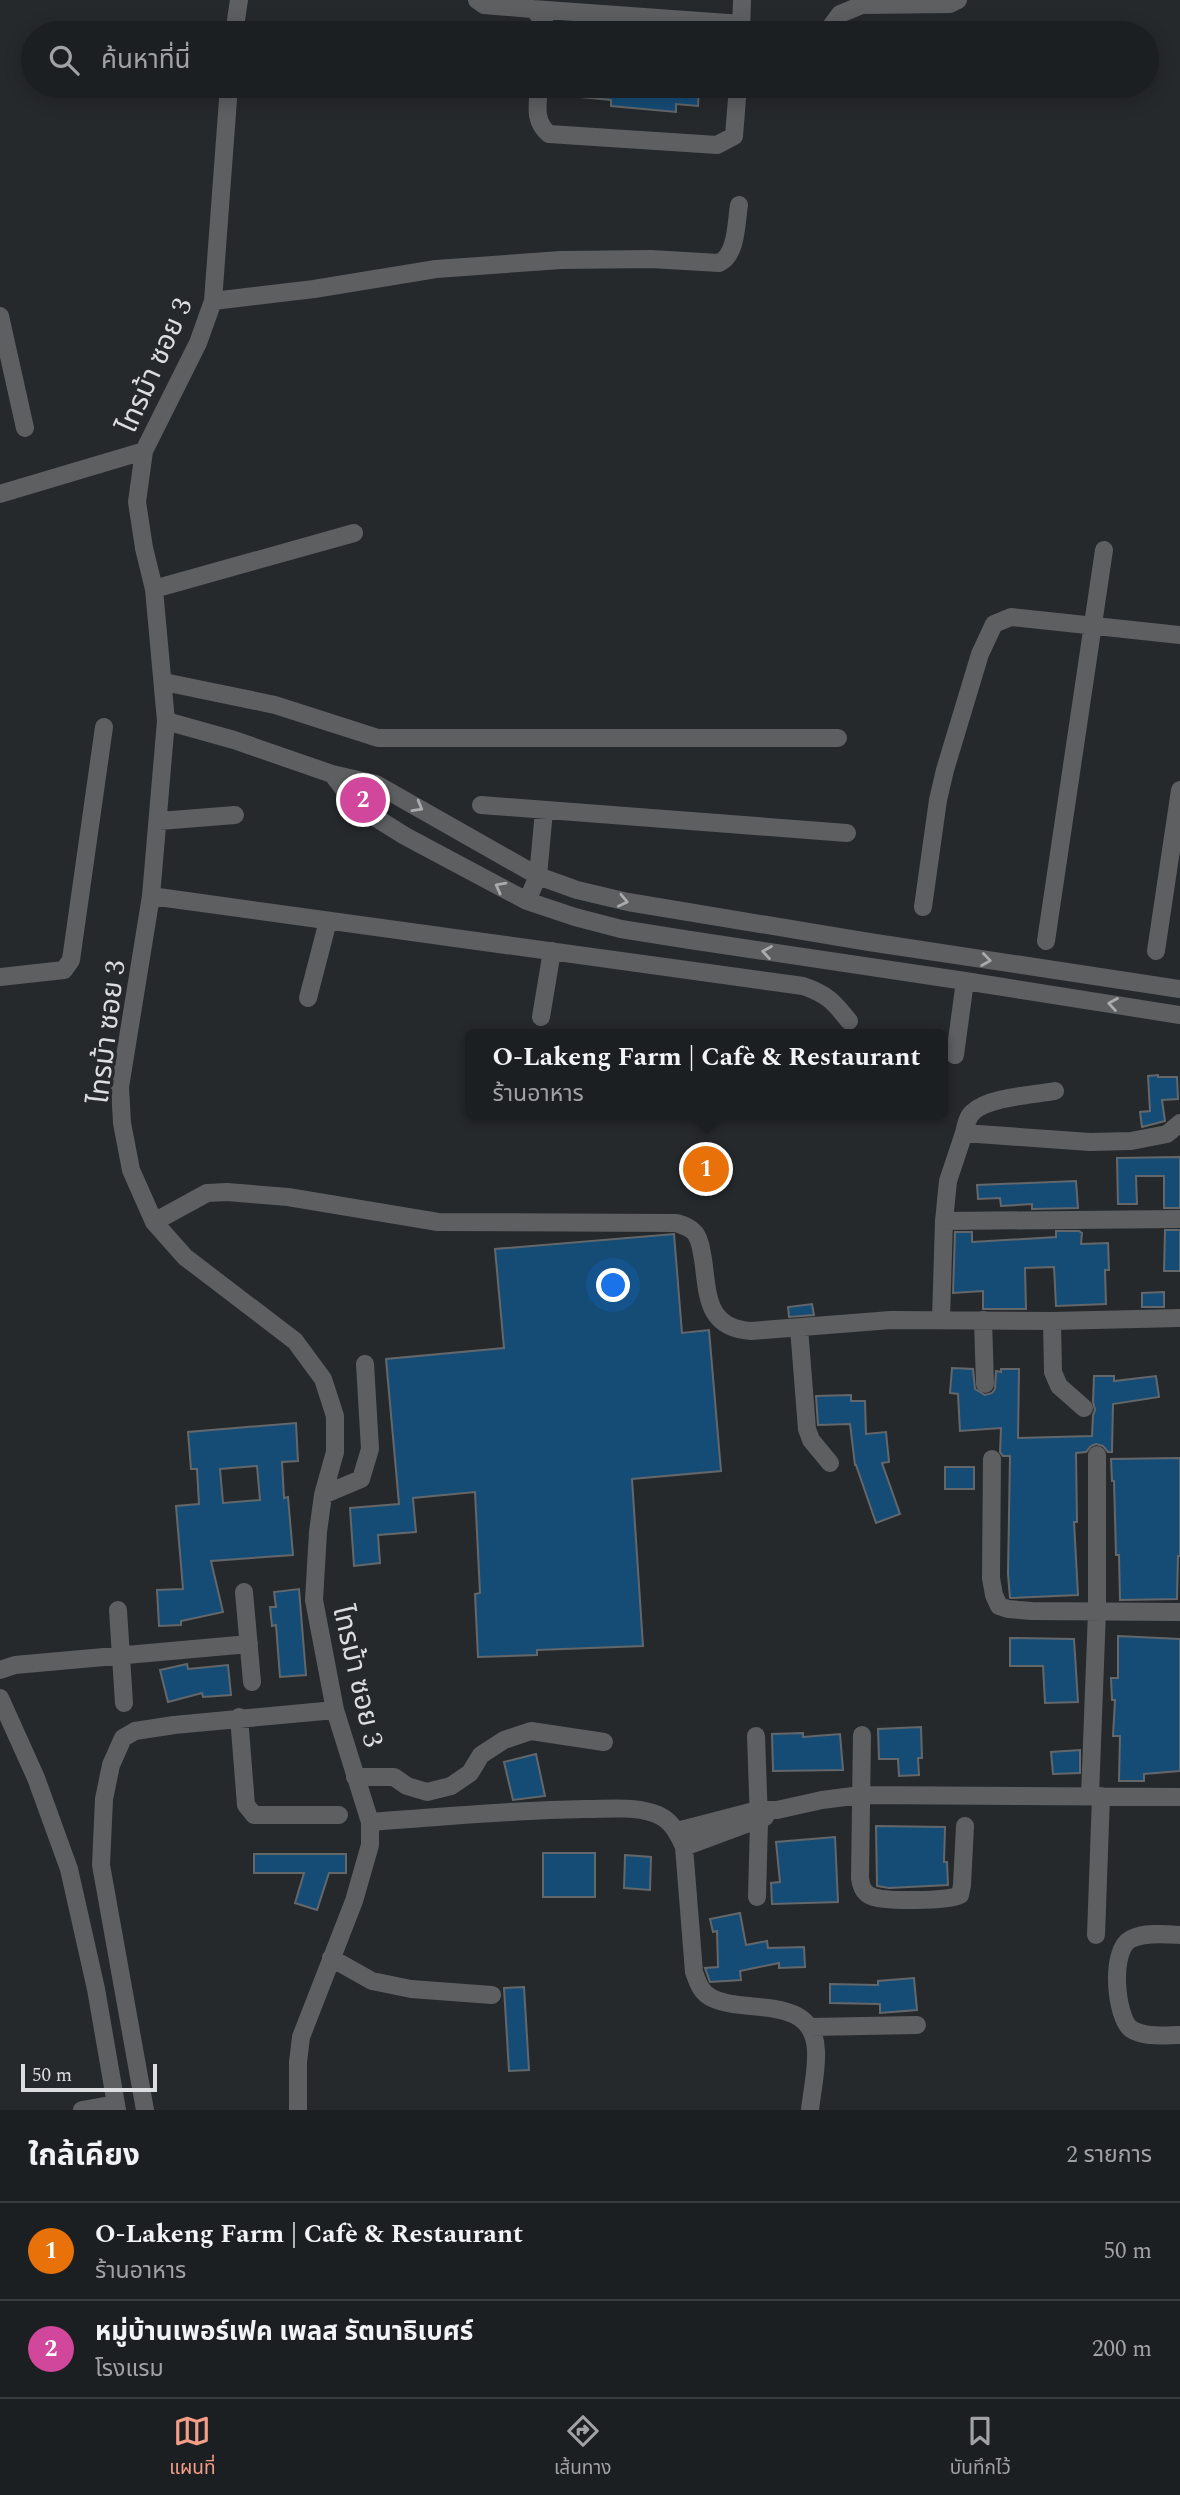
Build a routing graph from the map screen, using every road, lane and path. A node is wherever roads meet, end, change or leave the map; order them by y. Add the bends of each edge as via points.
1 (239, 0) edge
2 (477, 0) edge
3 (743, 0) edge
4 (958, 0) edge
5 (533, 9) junction
6 (236, 21) edge
7 (544, 21) edge
8 (658, 21) edge
9 (742, 21) edge
10 (835, 21) edge
11 (228, 98) edge
12 (538, 98) edge
13 (737, 98) edge
14 (739, 205) dead end
15 (213, 301) junction
16 (0, 316) edge
17 (3, 345) edge
18 (25, 428) dead end
19 (144, 452) junction
20 (0, 494) edge
21 (354, 533) dead end
22 (1104, 550) dead end
23 (154, 589) junction
24 (1092, 626) junction
25 (1180, 635) edge
26 (164, 682) junction
27 (166, 721) junction
28 (104, 727) dead end
29 (838, 738) dead end
30 (332, 774) junction
31 (1180, 790) edge
32 (481, 805) dead end
33 (544, 811) junction
34 (235, 815) dead end
35 (159, 821) junction
36 (847, 833) dead end
37 (538, 876) junction
38 (151, 896) junction
39 (527, 901) junction
40 (923, 907) dead end
41 (328, 921) junction
42 (1046, 941) dead end
43 (869, 942) junction
44 (552, 951) junction
45 (1157, 951) dead end
46 (868, 967) junction
47 (1, 973) edge
48 (965, 981) junction
49 (1180, 989) edge
50 (308, 998) dead end
51 (1180, 1015) edge
52 (541, 1017) dead end
53 (849, 1021) dead end
54 (955, 1055) dead end
55 (1055, 1091) dead end
56 (1180, 1122) edge
57 (964, 1133) junction
58 (1180, 1219) edge
59 (944, 1221) junction
60 (154, 1222) junction
61 (1180, 1318) edge
62 (937, 1319) junction
63 (984, 1320) junction
64 (1052, 1321) junction
65 (799, 1328) junction
66 (365, 1364) dead end
67 (985, 1384) dead end
68 (1084, 1408) dead end
69 (1097, 1455) dead end
70 (992, 1459) dead end
71 (830, 1463) dead end
72 (323, 1495) junction
73 (244, 1592) dead end
74 (118, 1610) dead end
75 (1097, 1611) junction
76 (1180, 1612) edge
77 (249, 1644) junction
78 (122, 1654) junction
79 (0, 1670) edge
80 (252, 1682) dead end
81 (0, 1698) edge
82 (124, 1703) dead end
83 (335, 1710) junction
84 (239, 1717) junction
85 (862, 1735) dead end
86 (757, 1736) dead end
87 (604, 1741) dead end
88 (355, 1777) junction
89 (861, 1795) junction
90 (1096, 1796) junction
91 (1180, 1797) edge
92 (339, 1815) dead end
93 (758, 1815) junction
94 (370, 1822) junction
95 (965, 1826) dead end
96 (680, 1839) junction
97 (757, 1897) dead end
98 (1096, 1935) dead end
99 (1180, 1935) edge
100 (331, 1958) junction
101 (492, 1995) dead end
102 (917, 2025) dead end
103 (810, 2027) junction
104 (1180, 2035) edge
105 (116, 2107) edge
106 (82, 2110) edge
107 (145, 2110) edge
108 (298, 2110) edge
109 (810, 2110) edge

1 - 6 street
2 - 5 street via 484,5
3 - 9 street
4 - 10 street via 950,4 862,5
5 - 7 street
5 - 8 street
11 - 15 street, ไทรม้า ซอย 3
12 - 13 street via 537,119 549,134 717,145 734,136
14 - 15 street via 731,253 719,263 561,260 436,269
15 - 19 street, ไทรม้า ซอย 3 via 198,343
16 - 17 street
17 - 18 street
19 - 20 street
19 - 23 street, ไทรม้า ซอย 3 via 137,502
21 - 23 street
22 - 24 street
23 - 26 street, ไทรม้า ซอย 3
24 - 25 street
24 - 40 street via 1011,617 994,624 980,654 945,770
24 - 42 street
26 - 27 street, ไทรม้า ซอย 3
26 - 29 street via 275,705 378,738
27 - 30 street
27 - 35 street, ไทรม้า ซอย 3
28 - 47 street via 71,960 64,970
30 -> 37 street via 376,784
39 -> 30 street via 357,806
31 - 45 street
32 - 33 street
33 - 36 street
33 - 37 street
34 - 35 street
35 - 38 street, ไทรม้า ซอย 3
37 - 39 street
37 -> 43 street via 628,902
38 - 41 street
38 - 60 street, ไทรม้า ซอย 3 via 120,1087 131,1170
46 -> 39 street via 621,929
41 - 44 street
41 - 50 street
43 - 46 street
43 -> 49 street
44 - 52 street
44 - 53 street via 803,986 831,998
46 - 48 street
51 -> 48 street
48 - 54 street
55 - 57 street via 991,1102 971,1113
56 - 57 street via 1167,1134 1131,1141
57 - 59 street via 948,1181
58 - 59 street
59 - 62 street
60 - 65 street via 207,1193 227,1192 288,1197 438,1222 676,1223 688,1227 700,1242 709,1302 728,1326 751,1331
60 - 72 street, ไทรม้า ซอย 3 via 185,1257 295,1341 323,1379 335,1416 335,1452
61 - 64 street
62 - 63 street
62 - 65 street
63 - 64 street
63 - 67 street
64 - 68 street via 1053,1372 1059,1386
65 - 71 street via 807,1429
66 - 72 street via 370,1449 365,1467 361,1479
69 - 75 street
70 - 75 street via 991,1578 999,1606
72 - 83 street, ไทรม้า ซอย 3 via 314,1600
73 - 77 street
74 - 78 street
75 - 76 street
75 - 90 street
77 - 78 street
77 - 80 street
78 - 79 street
78 - 82 street
81 - 105 street via 69,1869
83 - 84 street
83 - 88 street, ไทรม้า ซอย 3
84 - 92 street via 246,1805 254,1815
84 - 107 street via 135,1731 123,1738 111,1765 104,1799 101,1865
85 - 89 street
86 - 93 street
87 - 88 street via 531,1731 504,1740 481,1755 470,1773 451,1786 427,1792 394,1777
88 - 94 street, ไทรม้า ซอย 3
89 - 90 street
89 - 93 street
89 - 95 street via 861,1887 874,1898 953,1899 960,1895
90 - 91 street
90 - 98 street
93 - 96 street
93 - 97 street
94 - 96 street via 630,1809 669,1821
94 - 100 street, ไทรม้า ซอย 3 via 370,1845 354,1901
96 - 103 street via 699,1987 711,1998 787,2012
99 - 104 street via 1131,1939 1116,1963 1126,2025 1137,2032
100 - 101 street via 372,1981
100 - 108 street, ไทรม้า ซอย 3 via 299,2048
102 - 103 street
103 - 109 street via 816,2051
105 - 106 street

